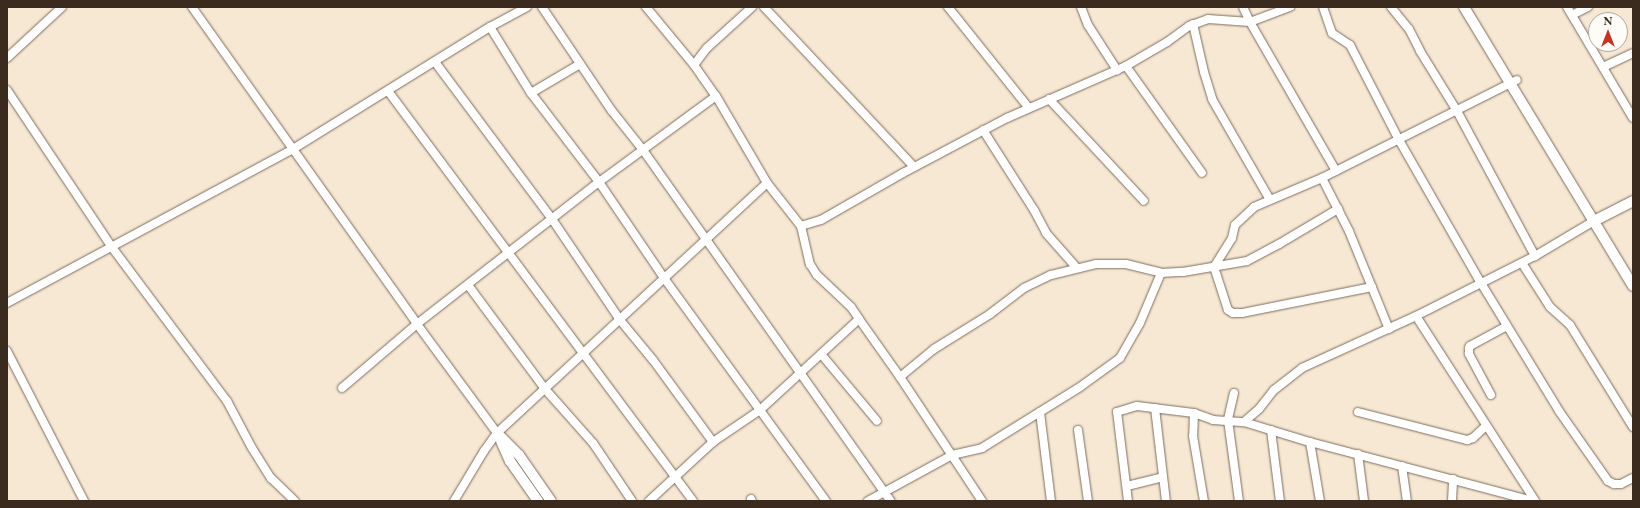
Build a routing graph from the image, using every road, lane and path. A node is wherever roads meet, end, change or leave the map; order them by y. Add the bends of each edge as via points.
1 (62, 7) edge
2 (192, 7) edge
3 (527, 7) edge
4 (542, 7) edge
5 (646, 7) edge
6 (752, 7) edge
7 (764, 7) edge
8 (948, 7) edge
9 (1081, 7) edge
10 (1244, 7) edge
11 (1290, 7) edge
12 (1322, 7) edge
13 (1391, 7) edge
14 (1464, 7) edge
15 (1472, 7) edge
16 (1567, 7) edge
17 (1588, 7) edge
18 (1572, 15) junction
19 (1250, 22) junction
20 (1193, 24) junction
21 (490, 27) junction
22 (1633, 53) edge
23 (7, 58) edge
24 (435, 62) junction
25 (580, 64) junction
26 (694, 65) junction
27 (1126, 66) junction
28 (1603, 67) junction
29 (1117, 70) junction
30 (1514, 82) junction
31 (7, 90) edge
32 (388, 91) junction
33 (532, 93) junction
34 (716, 96) junction
35 (1049, 99) junction
36 (1030, 108) junction
37 (1457, 111) junction
38 (1633, 118) edge
39 (983, 130) junction
40 (1399, 140) junction
41 (293, 149) junction
42 (643, 150) junction
43 (914, 167) junction
44 (1336, 171) junction
45 (1202, 173) dead end
46 (1322, 178) junction
47 (599, 182) junction
48 (767, 183) junction
49 (1270, 200) junction
50 (1144, 201) dead end
51 (1633, 201) edge
52 (1338, 209) junction
53 (552, 219) junction
54 (1597, 220) junction
55 (801, 226) junction
56 (705, 240) junction
57 (111, 246) junction
58 (508, 253) junction
59 (1535, 256) junction
60 (1522, 263) junction
61 (1214, 267) junction
62 (1076, 268) junction
63 (1161, 273) junction
64 (1633, 274) edge
65 (664, 278) junction
66 (1481, 283) junction
67 (468, 285) junction
68 (1633, 286) edge
69 (1372, 287) junction
70 (7, 303) edge
71 (1416, 316) junction
72 (859, 319) junction
73 (620, 320) junction
74 (417, 324) junction
75 (1507, 326) junction
76 (1389, 328) junction
77 (7, 351) edge
78 (583, 354) junction
79 (821, 354) junction
80 (801, 373) junction
81 (900, 377) junction
82 (342, 388) dead end
83 (545, 389) junction
84 (1234, 393) dead end
85 (1491, 395) dead end
86 (1155, 408) junction
87 (760, 410) junction
88 (1040, 412) junction
89 (1358, 412) dead end
90 (1194, 413) junction
91 (1228, 420) junction
92 (877, 421) dead end
93 (1244, 422) junction
94 (1486, 426) junction
95 (1633, 427) edge
96 (1078, 430) dead end
97 (1271, 430) junction
98 (498, 433) junction
99 (713, 442) junction
100 (1310, 442) junction
101 (1358, 454) junction
102 (952, 455) junction
103 (1402, 466) junction
104 (674, 477) junction
105 (1163, 477) junction
106 (1633, 478) edge
107 (1452, 479) junction
108 (1127, 486) junction
109 (884, 492) junction
110 (1506, 497) edge
111 (84, 501) edge
112 (295, 501) edge
113 (454, 501) edge
114 (538, 501) edge
115 (551, 501) edge
116 (632, 501) edge
117 (649, 501) edge
118 (693, 501) edge
119 (826, 501) edge
120 (868, 501) edge
121 (891, 501) edge
122 (982, 501) edge
123 (1051, 501) edge
124 (1088, 501) edge
125 (1128, 501) edge
126 (1166, 501) edge
127 (1204, 501) edge
128 (1239, 501) edge
129 (1280, 501) edge
130 (1320, 501) edge
131 (1364, 501) edge
132 (1407, 501) edge
133 (1452, 501) edge
134 (1534, 501) edge

1 - 23 street
2 - 41 street
3 - 21 street
4 - 25 street
5 - 26 street
6 - 26 street via 707,48
7 - 43 street
8 - 36 street
9 - 29 street via 1088,26
10 - 19 street
11 - 19 street
12 - 40 street via 1332,33 1350,45
13 - 37 street via 1409,28
14 - 30 main road
15 - 30 main road
16 - 18 street
17 - 18 street
18 - 28 street
19 - 20 street via 1208,19
19 - 44 street
20 - 27 street
20 - 49 street via 1212,98
21 - 24 street
21 - 33 street
22 - 28 street
24 - 32 street
24 - 53 street
25 - 33 street
25 - 42 street
26 - 34 street
27 - 29 street
27 - 45 street
28 - 38 street
29 - 35 street
30 - 37 street
30 - 54 main road
31 - 57 street
32 - 41 street
32 - 58 street
33 - 47 street
34 - 42 street
34 - 48 street
35 - 36 street
35 - 50 street
36 - 39 street
37 - 40 street
37 - 59 street
39 - 43 street
39 - 62 street via 1046,233
40 - 44 street
40 - 66 street
41 - 57 street
41 - 74 street
42 - 47 street
42 - 56 street
43 - 55 street via 821,220
44 - 46 street
46 - 49 street
46 - 52 street
47 - 53 street
47 - 65 street
48 - 55 street
48 - 56 street
49 - 61 street via 1254,207 1235,226 1232,238
51 - 54 main road
52 - 61 street via 1247,261
52 - 69 street
53 - 58 street
53 - 73 street
54 - 59 street
54 - 64 main road
54 - 68 main road
55 - 72 street via 810,264 817,275 851,307
56 - 65 street
56 - 80 street
57 - 70 street
57 - 112 street via 227,401 252,448 272,478
58 - 67 street
58 - 78 street
59 - 60 street
60 - 66 street
60 - 95 street via 1550,307 1570,325
61 - 63 street
61 - 69 street via 1228,310 1233,313
62 - 63 street via 1096,264 1126,264
62 - 81 street via 1051,275 1024,288 990,314 934,349
63 - 88 street via 1140,323 1120,358
65 - 73 street
65 - 87 street
66 - 71 street
66 - 75 street
67 - 74 street
67 - 83 street
69 - 76 street
71 - 76 street
71 - 94 street
72 - 79 street
72 - 81 street
73 - 78 street
73 - 99 street
74 - 82 street
74 - 98 street
75 - 85 street via 1469,348 1469,354
75 - 106 street via 1559,411 1608,481 1621,484
76 - 93 street via 1302,368 1274,390 1259,409
77 - 111 street
78 - 83 street
78 - 104 street
79 - 80 street
79 - 92 street
80 - 87 street
80 - 109 street
81 - 102 street
83 - 98 street
83 - 116 street via 593,443
84 - 91 street
86 - 90 street
86 - 105 street
86 - 108 street via 1137,406 1117,412
87 - 99 street
87 - 119 street
88 - 102 street via 982,448
88 - 123 street
89 - 94 street via 1468,440
90 - 91 street via 1213,420
90 - 127 street via 1193,436
91 - 93 street
91 - 128 street
93 - 97 street
94 - 134 street
96 - 124 street
97 - 100 street
97 - 129 street
98 - 113 street
98 - 114 main road via 510,461
98 - 115 main road via 519,455
99 - 104 street
100 - 101 street
100 - 130 street
101 - 103 street
101 - 131 street
102 - 109 street
102 - 122 street
103 - 107 street
103 - 132 street
104 - 117 street
104 - 118 street
105 - 108 street
105 - 126 street
107 - 110 street
107 - 133 street
108 - 125 street
109 - 120 street
109 - 121 street
110 - 134 street

